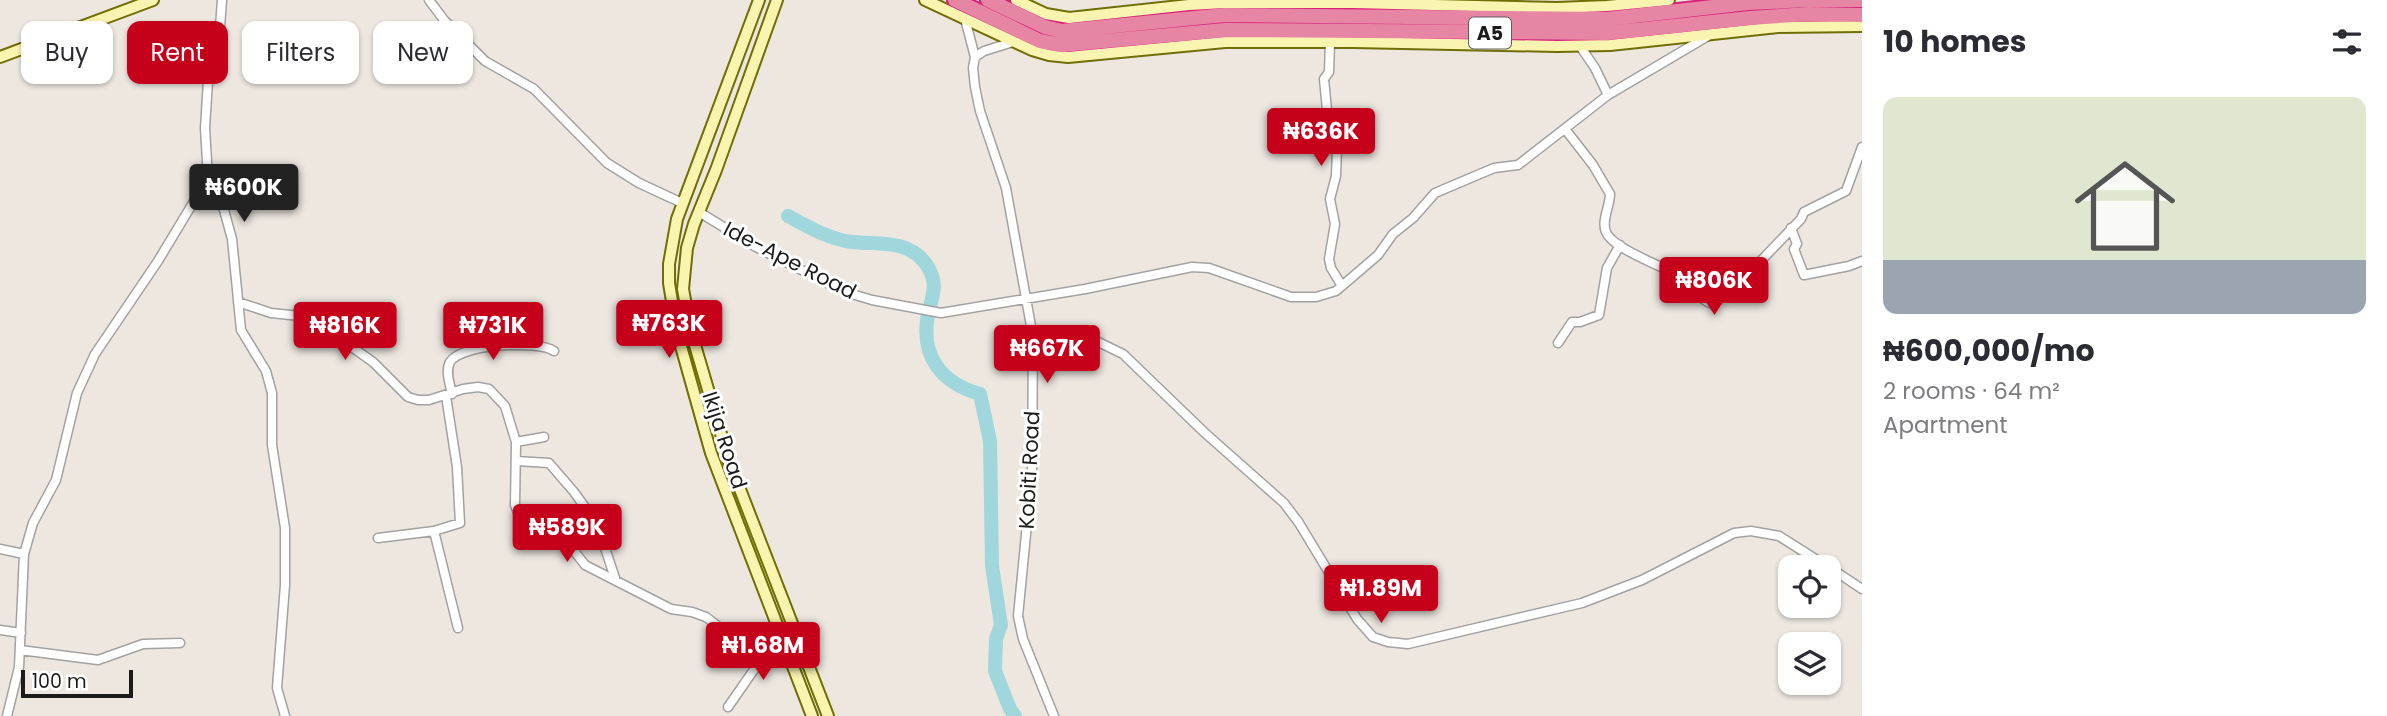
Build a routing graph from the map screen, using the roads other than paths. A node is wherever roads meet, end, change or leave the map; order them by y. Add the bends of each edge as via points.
1 (153, 0) edge
2 (222, 0) edge
3 (429, 0) edge
4 (759, 0) edge
5 (777, 0) edge
6 (925, 0) edge
7 (955, 0) edge
8 (988, 0) edge
9 (1016, 0) edge
10 (1669, 0) edge
11 (1809, 0) edge
12 (1862, 0) edge
13 (1473, 3) edge
14 (1862, 15) edge
15 (1225, 18) edge
16 (965, 19) junction
17 (1862, 26) edge
18 (1117, 33) junction
19 (1711, 34) junction
20 (1013, 42) junction
21 (1330, 42) junction
22 (1580, 46) junction
23 (0, 57) edge
24 (975, 57) junction
25 (1608, 95) junction
26 (1565, 129) junction
27 (1862, 147) edge
28 (208, 178) junction
29 (682, 203) junction
30 (699, 212) junction
31 (1791, 228) junction
32 (1620, 245) junction
33 (1862, 261) edge
34 (1342, 286) junction
35 (1025, 298) junction
36 (238, 302) junction
37 (1032, 337) junction
38 (1558, 343) dead end
39 (554, 351) dead end
40 (449, 395) junction
41 (544, 437) dead end
42 (516, 442) junction
43 (516, 461) junction
44 (434, 531) junction
45 (379, 538) dead end
46 (0, 550) edge
47 (24, 554) junction
48 (1809, 555) edge
49 (1841, 575) edge
50 (616, 581) junction
51 (1862, 589) edge
52 (458, 628) dead end
53 (0, 631) edge
54 (21, 633) junction
55 (778, 641) junction
56 (180, 643) dead end
57 (20, 650) junction
58 (728, 707) dead end
59 (6, 716) edge
60 (285, 716) edge
61 (812, 716) edge
62 (828, 716) edge
63 (1054, 716) edge

1 - 23 street
2 - 28 street via 208,80
3 - 29 street via 485,61 534,89 607,163
4 - 29 street, Ikija Road
5 - 30 street, Ikija Road
6 - 16 street
7 - 18 highway, A5 via 1052,44 1073,45
8 - 18 highway, A5 via 1055,30
9 - 15 street via 1046,14 1069,18 1189,5
10 - 13 street via 1570,7
11 - 12 highway, A5
11 - 15 highway, A5 via 1607,19
13 - 15 street via 1353,3
14 - 15 highway, A5 via 1750,18 1608,33
15 - 18 highway, A5
15 - 20 street via 1068,57
15 - 21 street
16 - 20 street
16 - 24 street, Kobiti Road
17 - 19 street
19 - 22 street
19 - 25 street
20 - 24 street
21 - 22 street
21 - 34 street via 1329,72 1324,79 1337,147 1329,259
22 - 25 street
24 - 35 street, Kobiti Road via 977,99 1006,188
25 - 26 street
26 - 32 street via 1610,194 1605,231
26 - 34 street via 1518,165 1494,168 1435,193 1378,255
27 - 31 street via 1846,191 1804,212
28 - 36 street via 229,223
28 - 47 street via 92,359 74,402 56,480 33,523
29 - 55 street, Ikija Road via 668,283 677,332 711,453
30 - 35 street, Ide-Ape Road via 756,247 845,292 872,300 941,313
30 - 62 street, Ikija Road via 684,268 690,328 729,461
31 - 32 street via 1753,269 1726,285 1710,303 1674,274
31 - 33 street via 1804,275
32 - 38 street via 1608,268 1599,315 1572,322
34 - 35 street, Ide-Ape Road via 1316,296 1291,297 1209,268 1192,267
35 - 37 street, Kobiti Road
36 - 40 street via 318,323 373,362 408,397 429,400
36 - 60 street via 240,330 270,381 272,445 285,528 277,688
37 - 48 street via 1090,338 1123,354 1284,503 1357,619 1373,637 1388,642 1408,644 1582,603 1642,580 1734,533 1779,536
37 - 63 street, Kobiti Road via 1032,473 1017,616
39 - 40 street via 543,345 517,345 459,354 447,368
40 - 42 street via 463,389 489,389 505,406
40 - 44 street via 460,523
41 - 42 street
42 - 43 street
43 - 50 street via 549,463 574,492 597,524
43 - 50 street via 515,505 534,539 541,543 565,539 585,565
44 - 45 street
44 - 52 street
46 - 47 street
47 - 54 street
49 - 51 street
50 - 55 street via 671,610 706,617 728,634
53 - 54 street
54 - 57 street
55 - 58 street
55 - 61 street, Ikija Road
56 - 57 street via 143,644 98,660
57 - 59 street

